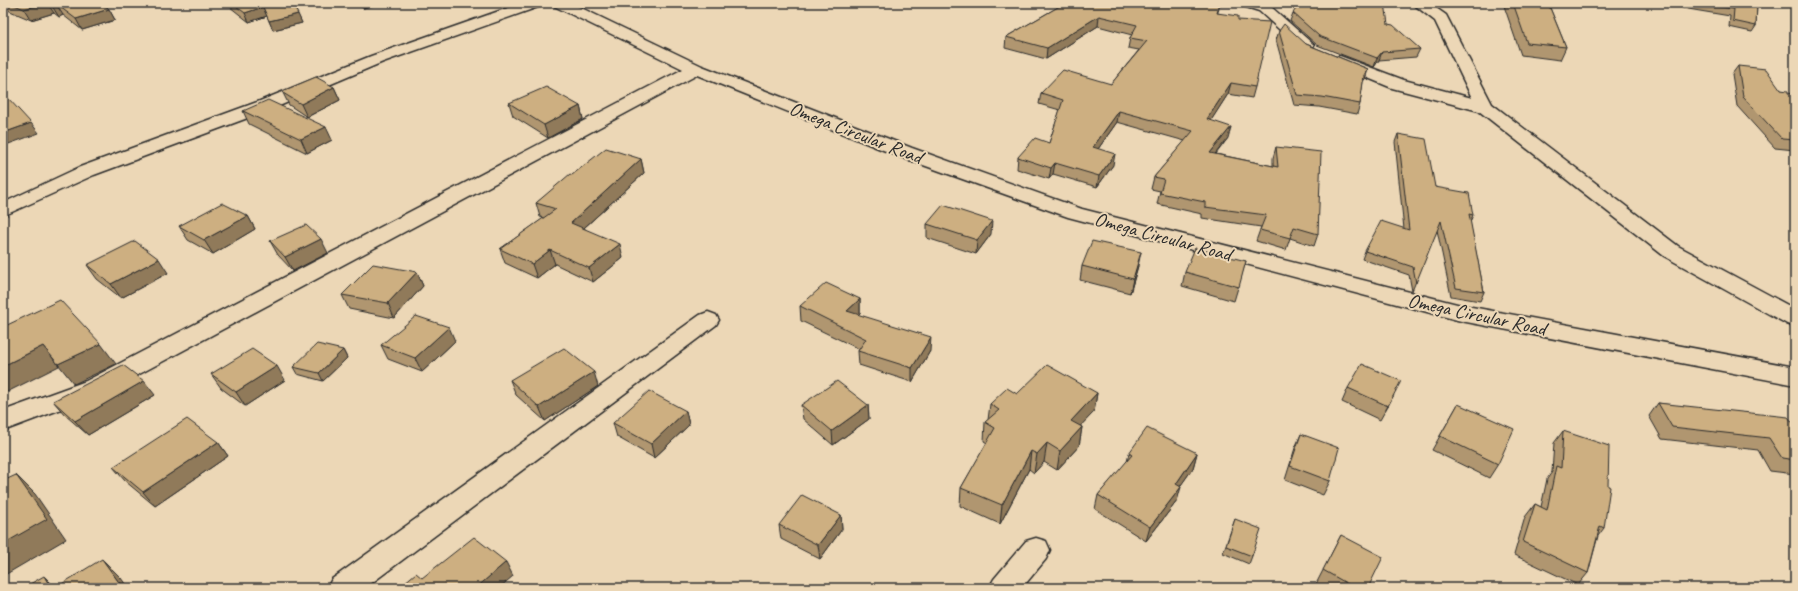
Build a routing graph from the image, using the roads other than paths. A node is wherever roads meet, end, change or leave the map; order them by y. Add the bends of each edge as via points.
1 (536, 3) edge
2 (559, 3) edge
3 (1248, 3) edge
4 (1419, 3) edge
5 (696, 69) junction
6 (1486, 108) junction
7 (3, 210) edge
8 (1795, 319) edge
9 (708, 320) dead end
10 (1795, 376) edge
11 (3, 421) edge
12 (1036, 550) dead end
13 (342, 588) edge
14 (1004, 588) edge

1 - 7 street via 377,59 266,105 87,170
2 - 5 street, Omega Circular Road
3 - 6 street via 1264,8 1310,49 1398,84
4 - 6 street via 1441,18
5 - 10 street, Omega Circular Road via 906,152 1075,213 1461,313
5 - 11 street via 95,387
6 - 8 street via 1671,251
9 - 13 street
12 - 14 street

